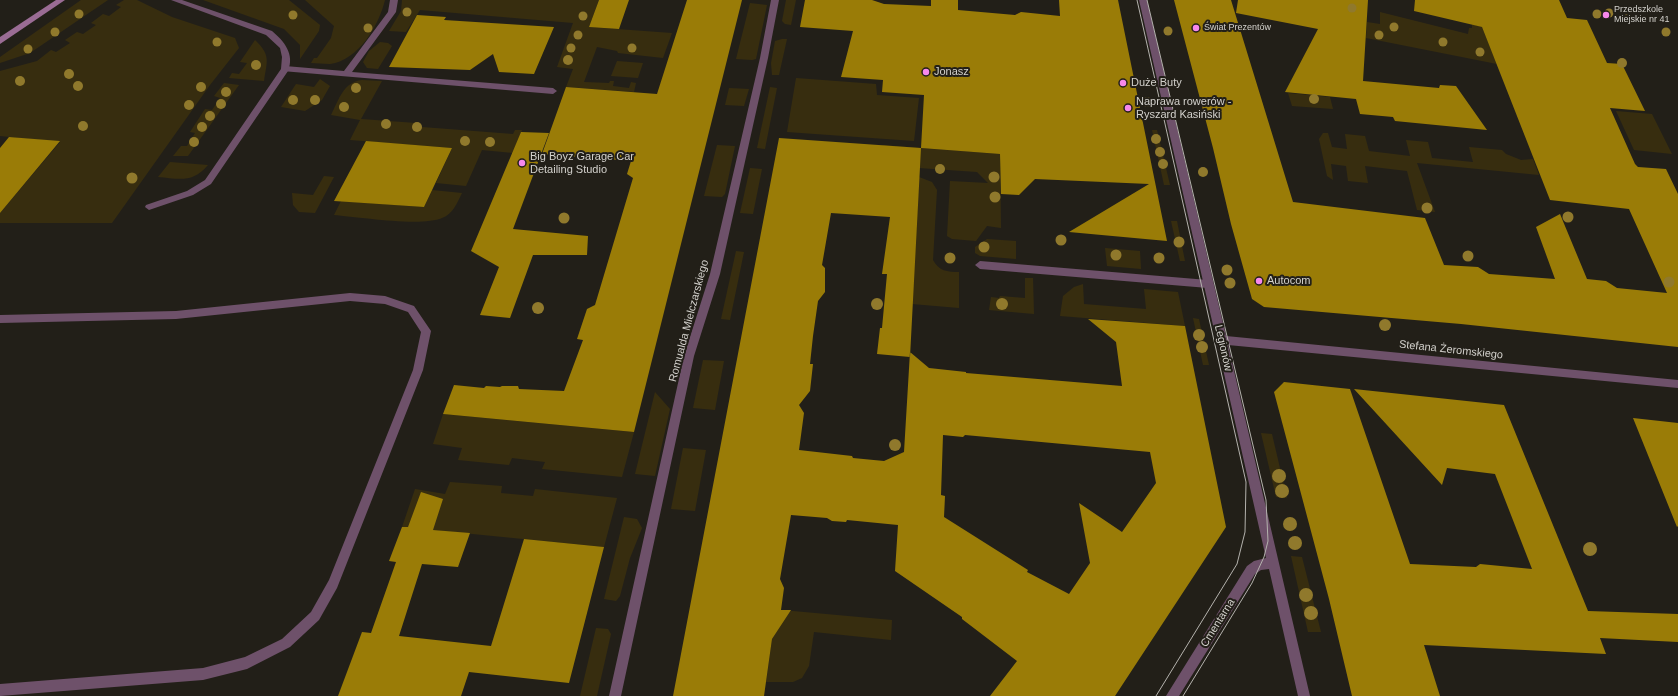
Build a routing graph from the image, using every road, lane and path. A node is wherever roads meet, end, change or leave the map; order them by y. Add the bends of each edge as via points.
1 (61, 0) edge
2 (175, 0) edge
3 (394, 0) edge
4 (775, 0) edge
5 (1143, 0) edge
6 (0, 41) edge
7 (285, 69) junction
8 (346, 74) junction
9 (553, 91) dead end
10 (149, 207) dead end
11 (980, 265) dead end
12 (1208, 284) junction
13 (0, 319) edge
14 (1222, 340) junction
15 (1678, 384) edge
16 (1272, 563) junction
17 (0, 690) edge
18 (615, 696) edge
19 (1172, 696) edge
20 (1304, 696) edge

1 - 6 main road
2 - 7 street via 269,33 286,51
3 - 8 street via 392,12
4 - 18 street, Romualda Mielczarskiego via 715,274 689,356
5 - 12 street, Legionów
7 - 8 street
7 - 10 street via 208,182 190,193
8 - 9 street
11 - 12 street
12 - 14 street, Legionów
13 - 17 street via 176,315 350,297 385,300 411,309 426,331 418,370 332,584 315,616 286,643 247,663 202,674
14 - 15 street, Stefana Żeromskiego
14 - 16 street, Legionów
16 - 19 street, Cmentarna via 1261,564 1250,570
16 - 20 street, Legionów

